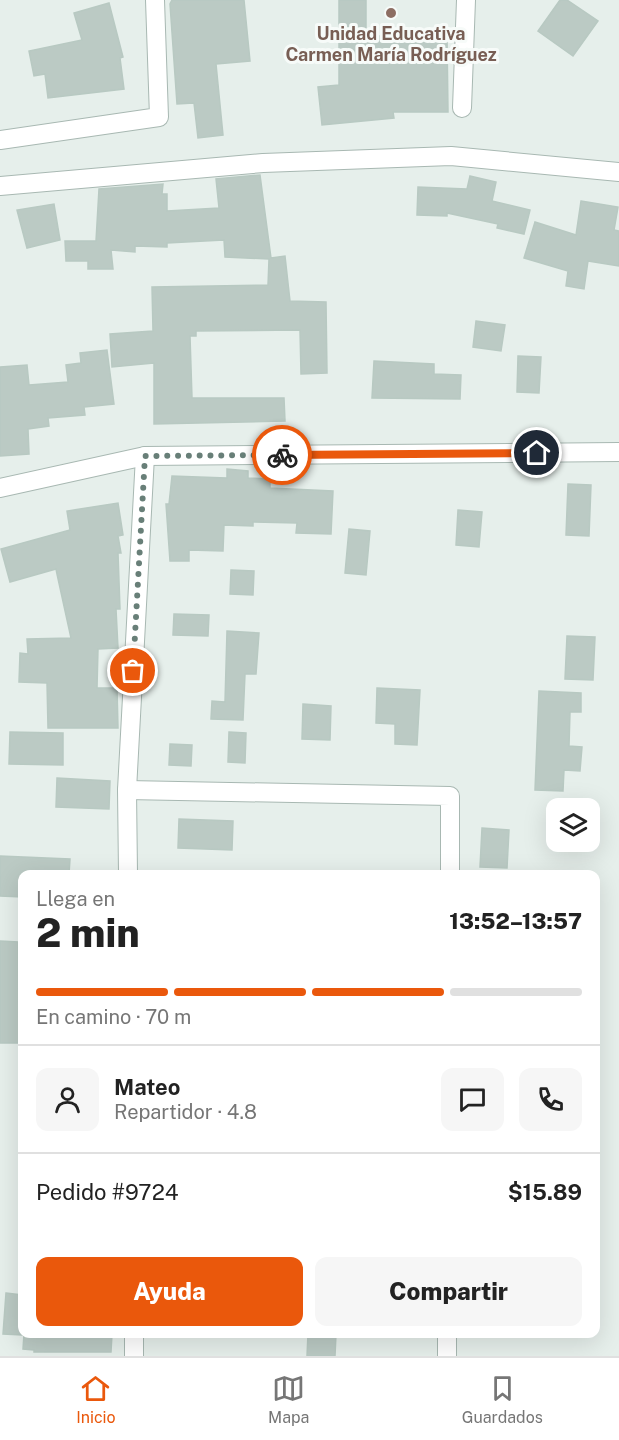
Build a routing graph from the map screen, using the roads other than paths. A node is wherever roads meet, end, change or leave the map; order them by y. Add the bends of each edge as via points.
1 (155, 0) edge
2 (465, 0) edge
3 (462, 108) dead end
4 (0, 140) edge
5 (619, 171) edge
6 (0, 186) edge
7 (619, 452) edge
8 (145, 456) junction
9 (0, 488) edge
10 (127, 790) junction
11 (128, 870) edge
12 (450, 870) edge
13 (134, 1338) edge
14 (447, 1338) edge
15 (135, 1356) edge
16 (447, 1356) edge

1 - 4 street via 159,117
2 - 3 street
5 - 6 street via 451,156 263,163
7 - 8 street
8 - 9 street
8 - 10 street
10 - 11 street
10 - 12 street via 450,796
13 - 15 street
14 - 16 street

